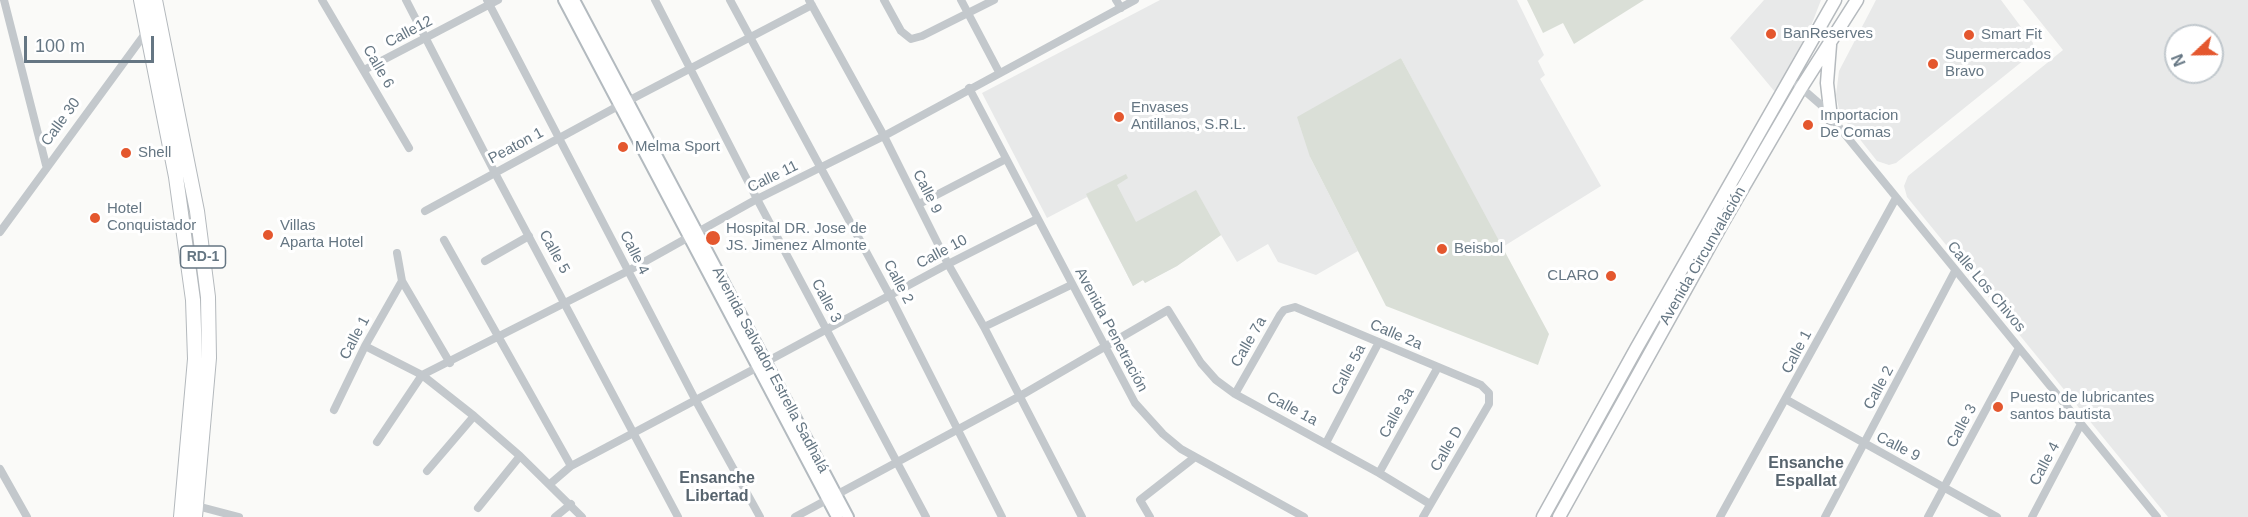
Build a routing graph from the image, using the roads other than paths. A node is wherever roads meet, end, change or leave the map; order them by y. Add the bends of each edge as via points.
1 (4, 0) edge
2 (141, 0) edge
3 (155, 0) edge
4 (322, 0) edge
5 (406, 0) edge
6 (498, 0) edge
7 (564, 0) edge
8 (574, 0) edge
9 (655, 0) edge
10 (730, 0) edge
11 (884, 0) edge
12 (961, 0) edge
13 (994, 0) edge
14 (1116, 0) edge
15 (1136, 0) edge
16 (1828, 0) edge
17 (1835, 0) edge
18 (1857, 0) edge
19 (488, 2) edge
20 (811, 3) edge
21 (1121, 8) junction
22 (3, 12) edge
23 (968, 13) junction
24 (1825, 19) junction
25 (147, 31) junction
26 (427, 38) junction
27 (750, 38) junction
28 (1830, 42) junction
29 (691, 68) junction
30 (364, 70) junction
31 (999, 72) junction
32 (1790, 79) junction
33 (969, 88) junction
34 (1801, 88) junction
35 (624, 103) junction
36 (1831, 118) junction
37 (884, 136) junction
38 (559, 138) junction
39 (410, 148) dead end
40 (1006, 159) junction
41 (46, 165) junction
42 (820, 169) junction
43 (495, 173) junction
44 (1896, 198) junction
45 (757, 200) junction
46 (919, 204) junction
47 (424, 211) dead end
48 (1037, 219) junction
49 (0, 232) edge
50 (695, 235) junction
51 (529, 236) junction
52 (444, 240) dead end
53 (397, 253) dead end
54 (485, 261) dead end
55 (948, 264) junction
56 (628, 271) junction
57 (1955, 271) junction
58 (402, 281) junction
59 (1071, 285) junction
60 (890, 296) junction
61 (566, 302) junction
62 (1289, 308) joint
63 (984, 327) junction
64 (827, 331) junction
65 (499, 337) junction
66 (1379, 342) junction
67 (365, 346) junction
68 (2019, 348) junction
69 (1104, 349) junction
70 (450, 363) junction
71 (762, 365) junction
72 (1438, 367) junction
73 (422, 375) junction
74 (1489, 393) joint
75 (1235, 394) junction
76 (1020, 396) junction
77 (1787, 400) junction
78 (696, 402) junction
79 (334, 410) dead end
80 (474, 416) junction
81 (2081, 424) junction
82 (957, 429) junction
83 (635, 434) junction
84 (377, 442) dead end
85 (1326, 443) junction
86 (1865, 445) junction
87 (520, 456) junction
88 (1195, 457) junction
89 (897, 461) junction
90 (571, 466) junction
91 (0, 469) edge
92 (427, 471) dead end
93 (1379, 473) junction
94 (550, 484) junction
95 (1944, 487) junction
96 (832, 497) junction
97 (571, 504) junction
98 (1430, 504) junction
99 (478, 508) dead end
100 (196, 512) edge
101 (27, 517) edge
102 (181, 517) edge
103 (239, 517) edge
104 (555, 517) edge
105 (582, 517) edge
106 (678, 517) edge
107 (760, 517) edge
108 (795, 517) edge
109 (837, 517) edge
110 (848, 517) edge
111 (926, 517) edge
112 (1002, 517) edge
113 (1082, 517) edge
114 (1150, 517) edge
115 (1304, 517) edge
116 (1423, 517) edge
117 (1544, 517) edge
118 (1559, 517) edge
119 (1720, 517) edge
120 (1825, 517) edge
121 (1928, 517) edge
122 (1997, 517) edge
123 (2032, 517) edge
124 (2157, 517) edge

1 - 22 street
2 - 25 highway, RD-1
3 - 100 highway, RD-1 via 197,211 208,297 209,358
4 - 30 street, Calle 6
5 - 26 street, Calle 5
6 - 19 street, Calle12
7 - 35 main road, Avenida Salvador Estrella Sadhalá
8 - 35 main road, Avenida Salvador Estrella Sadhalá
9 - 29 street, Calle 3
10 - 27 street, Calle 2
11 - 23 street via 907,38 922,36
12 - 23 street
13 - 23 street
14 - 21 street
15 - 21 street, Calle 11
16 - 24 main road
17 - 24 main road, Avenida Circunvalación
18 - 28 main road, Avenida Circunvalación
19 - 26 street, Calle12
19 - 38 street, Calle 4
20 - 27 street, Peaton 1
20 - 37 street, Calle 9
21 - 31 street, Calle 11
22 - 41 street
23 - 31 street
24 - 32 main road, Avenida Circunvalación
25 - 41 street, Calle 30
25 - 102 highway, RD-1 via 178,188 193,300 195,360
26 - 30 street, Calle12
26 - 43 street, Calle 5
27 - 29 street, Peaton 1
27 - 42 street, Calle 2
28 - 34 main road, Avenida Circunvalación
28 - 36 main road via 1827,83
29 - 35 street, Peaton 1
29 - 45 street, Calle 3
30 - 39 street, Calle 6
31 - 33 street, Calle 11
32 - 34 street, Calle Los Chivos
32 - 117 main road, Avenida Circunvalación
33 - 37 street, Calle 11
33 - 40 street, Avenida Penetración
34 - 36 street, Calle Los Chivos
34 - 118 main road, Avenida Circunvalación via 1652,346
35 - 38 street, Peaton 1
35 - 50 main road, Avenida Salvador Estrella Sadhalá
36 - 44 street, Calle Los Chivos
37 - 42 street, Calle 11
37 - 46 street, Calle 9
38 - 43 street, Peaton 1
38 - 56 street, Calle 4
40 - 46 street
40 - 48 street, Avenida Penetración
41 - 49 street, Calle 30
42 - 45 street, Calle 11
42 - 60 street, Calle 2
43 - 47 street, Peaton 1
43 - 51 street, Calle 5
44 - 57 street, Calle Los Chivos
44 - 77 street, Calle 1
45 - 50 street, Calle 11
45 - 64 street, Calle 3
46 - 55 street, Calle 9
48 - 55 street, Calle 10
48 - 59 street, Avenida Penetración
50 - 56 street, Calle 11
50 - 71 main road, Avenida Salvador Estrella Sadhalá
51 - 54 street
51 - 61 street, Calle 5
52 - 65 street
53 - 58 street
55 - 60 street, Calle 10
55 - 63 street, Calle 9
56 - 61 street, Calle 11
56 - 78 street, Calle 4
57 - 68 street, Calle Los Chivos
57 - 86 street, Calle 2
58 - 67 street, Calle 1
58 - 70 street
59 - 63 street
59 - 69 street, Avenida Penetración
60 - 64 street, Calle 10
60 - 82 street, Calle 2
61 - 65 street, Calle 11
61 - 83 street, Calle 5
62 - 66 street, Calle 2a via 1295,307
62 - 75 street, Calle 7a via 1280,315
63 - 76 street, Calle 9
64 - 71 street, Calle 10
64 - 89 street, Calle 3
65 - 70 street, Calle 11
65 - 90 street
66 - 72 street, Calle 2a
66 - 85 street, Calle 5a
67 - 73 street
67 - 79 street, Calle 1
68 - 81 street, Calle Los Chivos
68 - 95 street, Calle 3
69 - 75 street, Calle 1a via 1168,310 1201,363
69 - 76 street
69 - 88 street, Avenida Penetración via 1135,403 1163,434
70 - 73 street, Calle 11
71 - 78 street, Calle 10
71 - 96 main road, Avenida Salvador Estrella Sadhalá
72 - 74 street, Calle 2a via 1481,385
72 - 93 street, Calle 3a
73 - 80 street
73 - 84 street
74 - 98 street, Calle D via 1489,404
75 - 85 street, Calle 1a
76 - 82 street
76 - 113 street, Calle 9
77 - 86 street, Calle 9
77 - 119 street, Calle 1
78 - 83 street, Calle 10
78 - 107 street, Calle 4
80 - 87 street
80 - 92 street
81 - 123 street, Calle 4
81 - 124 street, Calle Los Chivos
82 - 89 street
82 - 112 street, Calle 2
83 - 90 street, Calle 10
83 - 106 street, Calle 5
85 - 93 street, Calle 1a
86 - 95 street, Calle 9
86 - 120 street, Calle 2
87 - 94 street
87 - 99 street
88 - 114 street via 1140,501
88 - 115 street, Avenida Penetración
89 - 96 street
89 - 111 street, Calle 3
90 - 94 street, Calle 10
91 - 101 street
93 - 98 street, Calle 1a
94 - 97 street
95 - 121 street, Calle 3
95 - 122 street, Calle 9
96 - 108 street
96 - 109 main road, Avenida Salvador Estrella Sadhalá
96 - 110 main road, Avenida Salvador Estrella Sadhalá
97 - 104 street
97 - 105 street
98 - 116 street, Calle D
100 - 103 street

